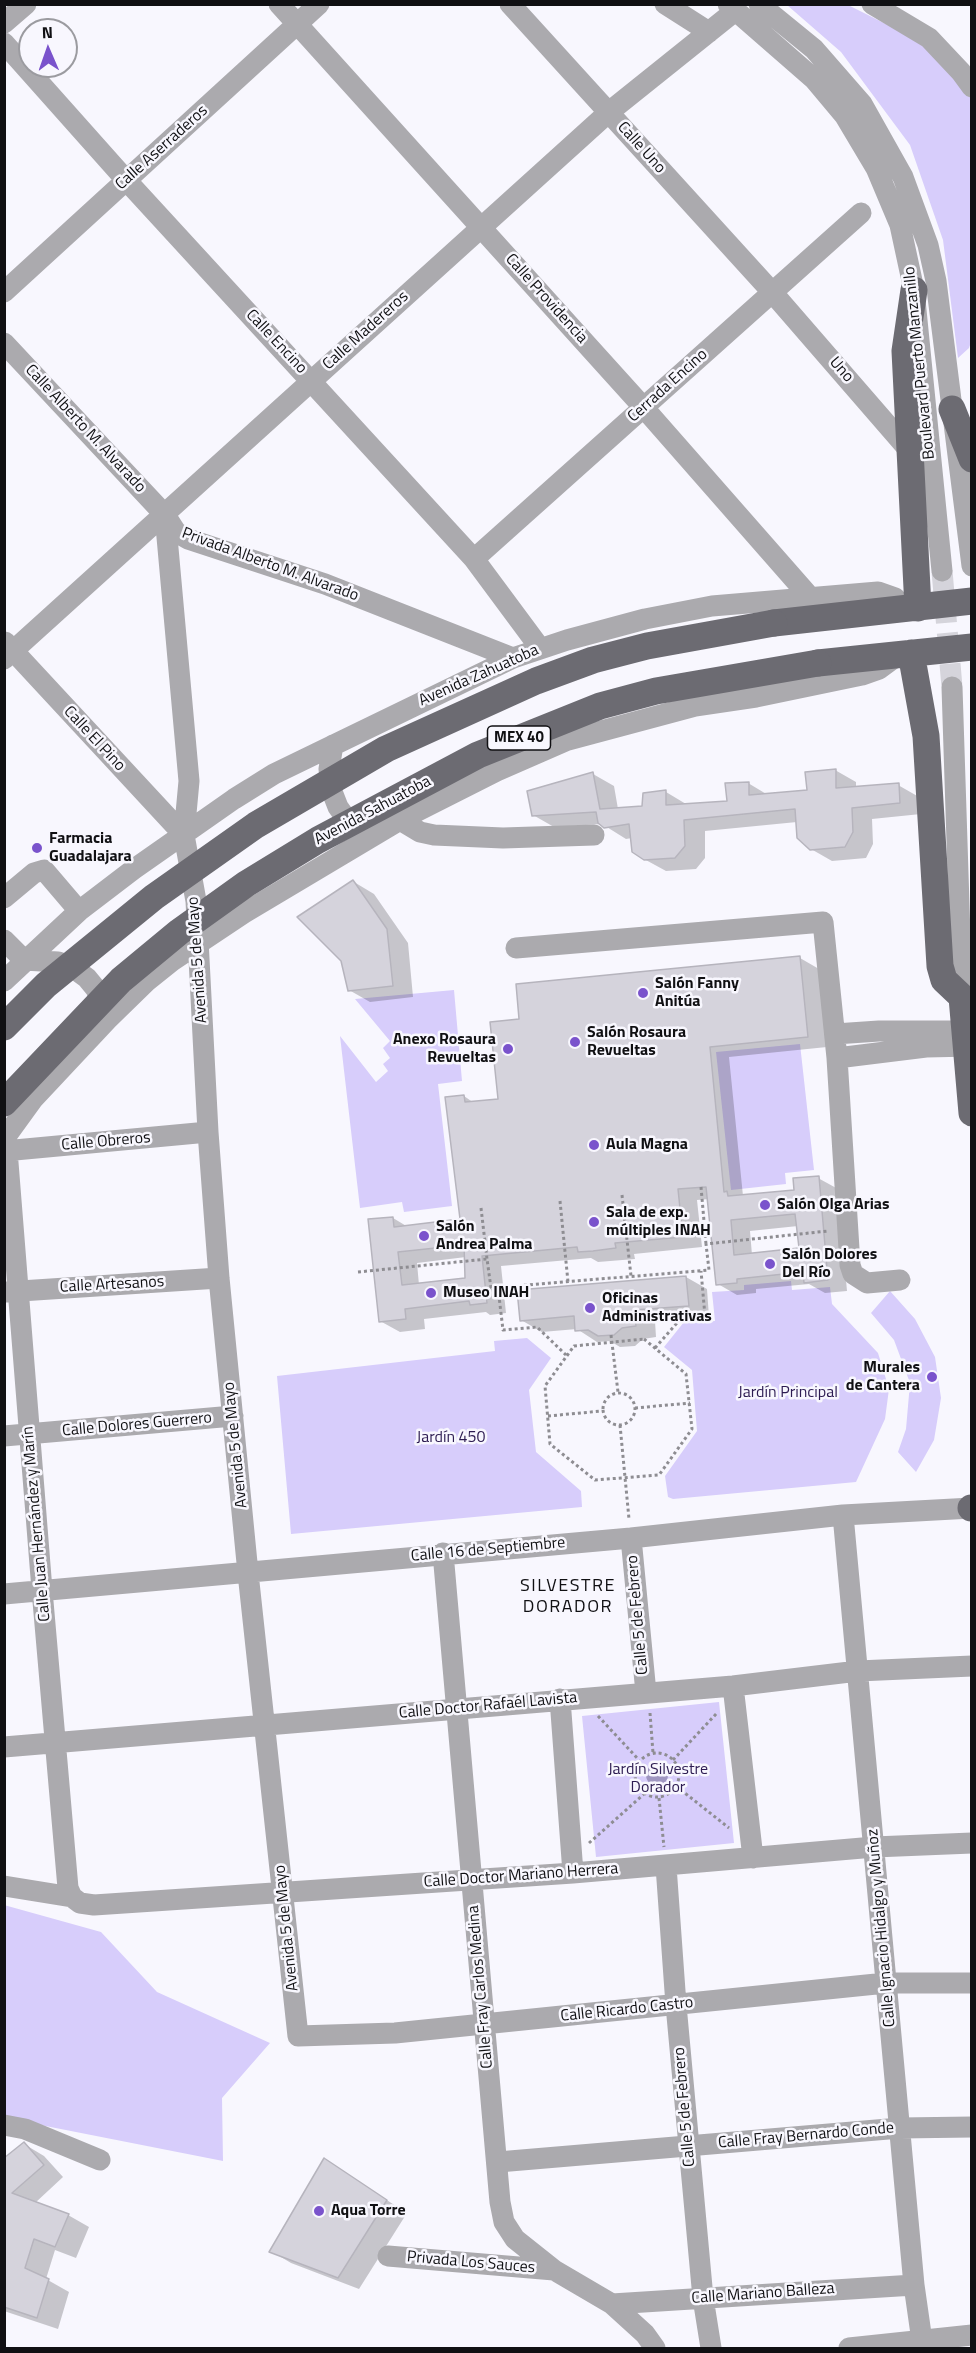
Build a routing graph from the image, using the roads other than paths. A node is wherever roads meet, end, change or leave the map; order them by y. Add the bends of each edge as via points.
1 (26, 4) edge
2 (279, 4) edge
3 (319, 4) edge
4 (510, 4) edge
5 (665, 4) edge
6 (759, 4) edge
7 (872, 4) edge
8 (732, 8) edge
9 (4, 23) edge
10 (297, 24) junction
11 (709, 32) junction
12 (4, 43) edge
13 (972, 87) edge
14 (609, 112) junction
15 (126, 180) junction
16 (861, 213) dead end
17 (481, 228) junction
18 (914, 290) junction
19 (4, 292) edge
20 (772, 292) junction
21 (4, 344) edge
22 (311, 380) junction
23 (644, 408) junction
24 (952, 409) junction
25 (909, 450) junction
26 (972, 459) edge
27 (165, 515) junction
28 (474, 559) junction
29 (972, 566) edge
30 (942, 571) tunnel mouth
31 (809, 596) junction
32 (972, 601) edge
33 (912, 608) junction
34 (972, 647) edge
35 (540, 648) junction
36 (7, 651) edge
37 (905, 654) junction
38 (513, 658) junction
39 (952, 687) tunnel mouth
40 (333, 745) junction
41 (400, 820) junction
42 (184, 835) junction
43 (594, 835) dead end
44 (363, 841) junction
45 (4, 898) edge
46 (79, 911) junction
47 (4, 940) edge
48 (198, 944) junction
49 (516, 948) dead end
50 (24, 960) junction
51 (4, 981) edge
52 (962, 997) junction
53 (107, 1020) junction
54 (4, 1027) edge
55 (835, 1034) junction
56 (969, 1038) edge
57 (837, 1058) junction
58 (4, 1103) edge
59 (972, 1113) edge
60 (208, 1132) junction
61 (5, 1147) edge
62 (219, 1278) junction
63 (900, 1280) dead end
64 (11, 1291) edge
65 (233, 1416) junction
66 (30, 1435) junction
67 (4, 1436) edge
68 (971, 1508) edge
69 (972, 1514) edge
70 (843, 1515) junction
71 (631, 1538) junction
72 (443, 1553) junction
73 (248, 1573) junction
74 (42, 1590) junction
75 (4, 1594) edge
76 (972, 1666) edge
77 (858, 1671) junction
78 (734, 1691) junction
79 (646, 1693) junction
80 (560, 1699) junction
81 (456, 1709) junction
82 (264, 1725) junction
83 (57, 1743) junction
84 (4, 1747) edge
85 (972, 1843) edge
86 (874, 1847) junction
87 (753, 1852) junction
88 (573, 1865) junction
89 (666, 1866) junction
90 (471, 1880) junction
91 (4, 1886) edge
92 (284, 1893) junction
93 (72, 1897) junction
94 (886, 1983) junction
95 (972, 1983) edge
96 (676, 2005) junction
97 (297, 2020) joint
98 (484, 2025) junction
99 (4, 2125) edge
100 (972, 2127) edge
101 (900, 2128) junction
102 (689, 2146) junction
103 (100, 2160) dead end
104 (498, 2162) junction
105 (388, 2256) dead end
106 (554, 2270) junction
107 (914, 2285) junction
108 (703, 2298) junction
109 (612, 2304) junction
110 (972, 2335) edge
111 (922, 2341) junction
112 (655, 2349) edge
113 (711, 2349) edge
114 (849, 2349) edge

1 - 9 street
2 - 10 street, Calle Providencia
3 - 10 street, Calle Aserraderos
4 - 14 street, Calle Uno
5 - 11 street
6 - 24 street, Boulevard Puerto Manzanillo via 814,49 862,104 903,177 928,245 936,281
7 - 13 street via 928,38
8 - 11 street, Calle Madereros
8 - 18 street, Boulevard Puerto Manzanillo via 814,79 846,116 876,168 900,225
10 - 15 street, Calle Aserraderos
10 - 17 street, Calle Providencia
11 - 14 street, Calle Madereros
12 - 15 street, Calle Encino
14 - 17 street, Calle Madereros
14 - 20 street, Calle Uno
15 - 19 street, Calle Aserraderos
15 - 22 street, Calle Encino
16 - 20 street, Cerrada Encino
17 - 22 street, Calle Madereros
17 - 23 street, Calle Providencia
18 - 25 main road via 905,351
18 - 30 street, Boulevard Puerto Manzanillo
20 - 23 street, Cerrada Encino
20 - 25 street, Uno
21 - 27 street, Calle Alberto M. Alvarado
22 - 27 street, Calle Madereros
22 - 28 street, Calle Encino
23 - 28 street, Cerrada Encino
23 - 31 street, Calle Providencia
24 - 26 main road
24 - 29 street, Boulevard Puerto Manzanillo
25 - 33 main road
27 - 36 street, Calle Madereros
27 - 38 street, Privada Alberto M. Alvarado via 176,532 188,539 325,584
27 - 42 street, Privada Alberto M. Alvarado via 189,781
28 - 35 street, Calle Encino
31 - 33 street, Avenida Zahuatoba via 878,592
31 - 35 street, Avenida Zahuatoba via 712,606 645,619
32 - 33 main road, MEX 40
33 - 54 main road, MEX 40, bridge via 774,623 593,660 526,685 386,749 256,825 154,897 46,985
34 - 37 main road, MEX 40
35 - 38 street, Avenida Zahuatoba
36 - 42 street, Calle El Pino
37 - 41 street via 862,675 695,706 568,740
37 - 52 main road via 926,736 940,966 944,980
37 - 58 main road, Avenida Sahuatoba / MEX 40, bridge via 818,663 656,690 600,706 478,755 318,840 246,884 179,932 121,980
38 - 40 street, Avenida Zahuatoba
39 - 52 street
40 - 42 street, Avenida Zahuatoba via 274,774
40 - 44 street via 331,789 342,813
41 - 43 street via 434,835
41 - 44 street
42 - 46 street
42 - 48 street, Avenida 5 de Mayo via 196,901
44 - 48 street
45 - 46 street via 34,873 44,870
46 - 50 street
47 - 50 street
48 - 53 street via 147,981
48 - 60 street, Avenida 5 de Mayo
49 - 55 street via 823,922
50 - 51 street
50 - 53 street via 72,967 96,989
52 - 56 main road
53 - 61 street via 33,1099
55 - 56 street via 879,1030
55 - 57 street
56 - 57 street
56 - 59 main road
57 - 63 street via 850,1265 853,1274 867,1283
60 - 61 street, Calle Obreros
60 - 62 street, Avenida 5 de Mayo
61 - 64 street, Calle Juan Hernández y Marín
62 - 64 street, Calle Artesanos
62 - 65 street, Avenida 5 de Mayo
64 - 66 street, Calle Juan Hernández y Marín
65 - 66 street, Calle Dolores Guerrero
65 - 73 street, Avenida 5 de Mayo
66 - 67 street, Calle Dolores Guerrero
66 - 74 street, Calle Juan Hernández y Marín
68 - 69 street
68 - 70 street, Calle 16 de Septiembre
70 - 71 street, Calle 16 de Septiembre
70 - 77 street, Calle Ignacio Hidalgo y Muñoz
71 - 72 street, Calle 16 de Septiembre
71 - 79 street, Calle 5 de Febrero
72 - 73 street, Calle 16 de Septiembre
72 - 81 street, Calle Fray Carlos Medina
73 - 74 street, Calle 16 de Septiembre
73 - 82 street, Avenida 5 de Mayo
74 - 75 street, Calle 16 de Septiembre
74 - 83 street, Calle Juan Hernández y Marín
76 - 77 street, Calle Doctor Rafaél Lavista
77 - 78 street, Calle Doctor Rafaél Lavista
77 - 86 street, Calle Ignacio Hidalgo y Muñoz
78 - 79 street, Calle Doctor Rafaél Lavista
78 - 87 street
79 - 80 street, Calle Doctor Rafaél Lavista
80 - 81 street, Calle Doctor Rafaél Lavista
80 - 88 street
81 - 82 street, Calle Doctor Rafaél Lavista
81 - 90 street, Calle Fray Carlos Medina
82 - 83 street, Calle Doctor Rafaél Lavista
82 - 92 street, Avenida 5 de Mayo
83 - 84 street, Calle Doctor Rafaél Lavista
83 - 93 street, Calle Juan Hernández y Marín via 68,1888
85 - 86 street, Calle Doctor Mariano Herrera
86 - 87 street, Calle Doctor Mariano Herrera
86 - 94 street, Calle Ignacio Hidalgo y Muñoz
87 - 89 street, Calle Doctor Mariano Herrera
88 - 89 street, Calle Doctor Mariano Herrera
88 - 90 street, Calle Doctor Mariano Herrera
89 - 96 street, Calle 5 de Febrero
90 - 92 street, Calle Doctor Mariano Herrera
90 - 98 street, Calle Fray Carlos Medina
91 - 93 street, Calle Doctor Mariano Herrera
92 - 93 street, Calle Doctor Mariano Herrera via 94,1905
92 - 97 street, Avenida 5 de Mayo
94 - 95 street, Calle Ricardo Castro
94 - 96 street, Calle Ricardo Castro
94 - 101 street, Calle Ignacio Hidalgo y Muñoz
96 - 98 street, Calle Ricardo Castro
96 - 102 street, Calle 5 de Febrero
97 - 98 street, Calle Ricardo Castro via 298,2037
98 - 104 street, Calle Fray Carlos Medina
99 - 103 street via 25,2129
100 - 101 street, Calle Fray Bernardo Conde
101 - 102 street, Calle Fray Bernardo Conde
101 - 107 street, Calle Ignacio Hidalgo y Muñoz
102 - 104 street, Calle Fray Bernardo Conde
102 - 108 street, Calle 5 de Febrero
104 - 106 street, Calle Fray Carlos Medina via 504,2222 515,2238
105 - 106 street, Privada Los Sauces
106 - 109 street, Calle Fray Carlos Medina
107 - 108 street, Calle Mariano Balleza
107 - 111 street, Calle Ignacio Hidalgo y Muñoz
108 - 109 street, Calle Mariano Balleza
108 - 113 street, Calle 5 de Febrero
109 - 112 street, Calle Fray Carlos Medina via 645,2334
110 - 111 street
111 - 114 street

